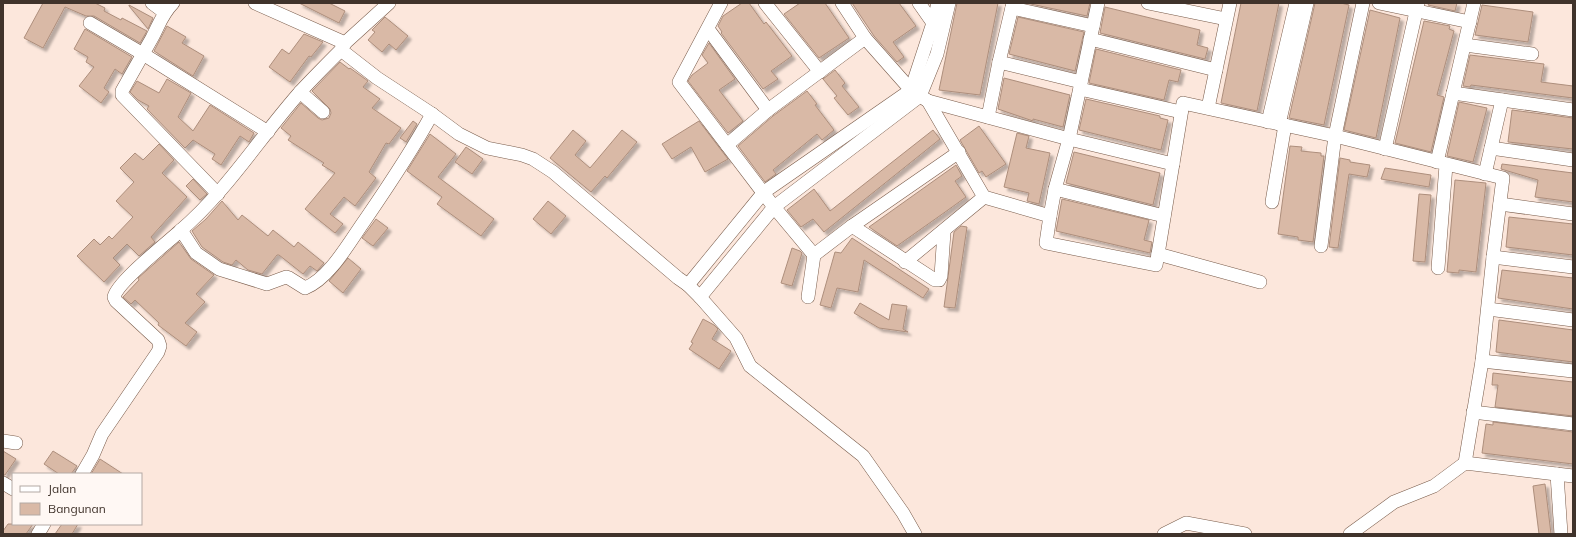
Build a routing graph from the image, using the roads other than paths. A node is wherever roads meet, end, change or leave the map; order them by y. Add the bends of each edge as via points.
1 (152, 3) edge
2 (255, 3) edge
3 (389, 3) edge
4 (721, 3) edge
5 (765, 3) edge
6 (842, 3) edge
7 (919, 3) edge
8 (938, 3) edge
9 (949, 3) edge
10 (1098, 3) edge
11 (1148, 3) edge
12 (1230, 3) edge
13 (1296, 3) edge
14 (1307, 3) edge
15 (1363, 3) edge
16 (1379, 3) edge
17 (1474, 3) edge
18 (1013, 6) edge
19 (168, 7) edge
20 (1417, 7) edge
21 (1226, 19) junction
22 (1470, 22) junction
23 (90, 23) dead end
24 (933, 23) junction
25 (1093, 26) junction
26 (708, 28) junction
27 (864, 38) junction
28 (1090, 40) junction
29 (1465, 45) junction
30 (343, 46) junction
31 (144, 54) junction
32 (1532, 54) dead end
33 (999, 62) junction
34 (1216, 70) junction
35 (820, 72) junction
36 (1080, 86) junction
37 (300, 92) junction
38 (1453, 93) junction
39 (920, 96) junction
40 (1502, 100) junction
41 (1208, 108) junction
42 (768, 110) junction
43 (1573, 110) edge
44 (323, 112) dead end
45 (1182, 112) junction
46 (432, 114) junction
47 (988, 117) junction
48 (1278, 124) junction
49 (268, 132) junction
50 (1335, 136) junction
51 (1069, 139) junction
52 (727, 145) junction
53 (1491, 148) junction
54 (1385, 149) junction
55 (959, 152) junction
56 (1573, 160) edge
57 (1173, 164) junction
58 (1442, 164) junction
59 (1485, 174) junction
60 (1055, 189) junction
61 (764, 192) junction
62 (218, 194) junction
63 (984, 197) junction
64 (1272, 202) dead end
65 (1500, 204) junction
66 (774, 207) junction
67 (1573, 214) edge
68 (1050, 216) junction
69 (1164, 216) junction
70 (852, 226) junction
71 (181, 230) junction
72 (944, 232) junction
73 (1321, 246) dead end
74 (1158, 254) junction
75 (814, 255) junction
76 (1493, 257) junction
77 (905, 262) junction
78 (1573, 266) edge
79 (1438, 268) dead end
80 (1260, 282) dead end
81 (688, 285) junction
82 (700, 297) junction
83 (808, 297) dead end
84 (1488, 309) junction
85 (1573, 320) edge
86 (1482, 361) junction
87 (1573, 371) edge
88 (1473, 412) junction
89 (1573, 424) edge
90 (1465, 463) junction
91 (83, 473) edge
92 (1558, 474) junction
93 (1573, 476) edge
94 (3, 483) edge
95 (12, 488) edge
96 (43, 525) edge
97 (1565, 532) edge
98 (38, 534) edge
99 (915, 534) edge
100 (1164, 534) edge
101 (1244, 534) edge
102 (1350, 534) edge

1 - 19 street
2 - 30 street
3 - 30 street
4 - 26 street
5 - 35 street
6 - 27 street
7 - 24 street
8 - 24 street
9 - 39 street via 938,54
10 - 25 street
11 - 21 street
12 - 21 street
13 - 48 street
14 - 48 street
15 - 50 street
16 - 20 street
17 - 22 street
18 - 25 street
18 - 33 street
19 - 31 street
20 - 22 street
20 - 54 street
21 - 34 street
22 - 29 street
23 - 31 street
24 - 39 street
25 - 28 street
26 - 42 street
26 - 52 street via 679,82
27 - 35 street
27 - 39 street
28 - 34 street
28 - 36 street
29 - 32 street
29 - 38 street
30 - 37 street
30 - 46 street via 377,78
31 - 49 street
31 - 62 street via 122,95
33 - 36 street
33 - 47 street
34 - 41 street
35 - 42 street
36 - 45 street
36 - 51 street
37 - 44 street
37 - 49 street
38 - 40 street
38 - 58 street
39 - 47 street
39 - 55 street
39 - 61 street
39 - 66 street
40 - 43 street
40 - 53 street
41 - 45 street via 1183,103
41 - 48 street
42 - 52 street
45 - 57 street
46 - 71 street via 414,148 342,255 315,284 305,288 286,277 267,284 219,270 196,253
46 - 81 street via 459,134 487,148 533,159 553,172
47 - 51 street
48 - 50 street
48 - 64 street
49 - 62 street
50 - 54 street
50 - 73 street
51 - 57 street
51 - 60 street
52 - 61 street
53 - 56 street
53 - 59 street
54 - 58 street
55 - 63 street
55 - 70 street
57 - 69 street
58 - 59 street
58 - 79 street
59 - 65 street via 1503,178
60 - 68 street
60 - 69 street
61 - 66 street
61 - 81 street
62 - 71 street
63 - 68 street
63 - 72 street
65 - 67 street
65 - 76 street
66 - 75 street
66 - 82 street
68 - 74 street via 1046,243 1156,266
69 - 74 street
70 - 75 street
70 - 77 street
71 - 91 street via 150,256 115,293 116,301 158,340 160,346 102,434
72 - 77 street
72 - 77 street via 939,280
74 - 80 street
75 - 83 street
76 - 78 street
76 - 84 street
81 - 82 street
82 - 99 street via 736,338 750,366 863,456
84 - 85 street
84 - 86 street
86 - 87 street
86 - 88 street
88 - 89 street
88 - 90 street
90 - 92 street
90 - 102 street via 1434,486 1394,502
92 - 93 street
92 - 97 street
94 - 95 street
96 - 98 street
100 - 101 street via 1186,523

